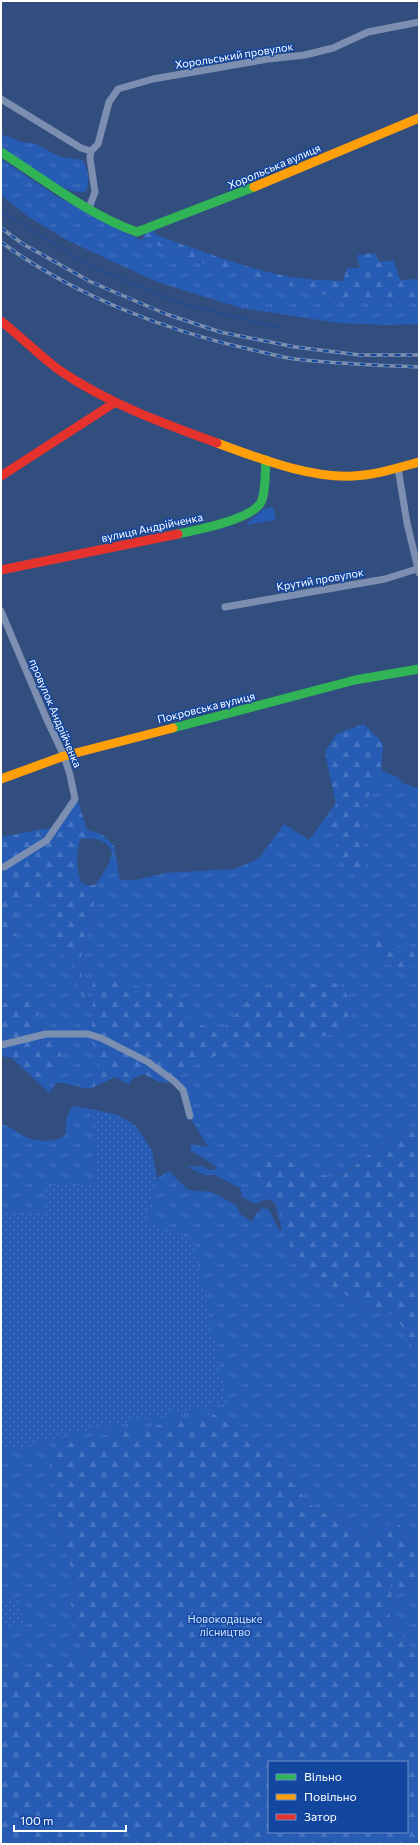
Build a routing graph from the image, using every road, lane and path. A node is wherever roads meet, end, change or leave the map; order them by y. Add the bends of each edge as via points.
1 (419, 22) edge
2 (1, 99) edge
3 (419, 118) edge
4 (91, 151) junction
5 (1, 152) edge
6 (89, 208) junction
7 (1, 321) edge
8 (114, 403) junction
9 (266, 460) junction
10 (419, 462) edge
11 (398, 468) junction
12 (1, 476) edge
13 (1, 570) edge
14 (418, 572) edge
15 (225, 607) dead end
16 (1, 611) edge
17 (419, 669) edge
18 (64, 756) junction
19 (1, 779) edge
20 (4, 867) dead end
21 (1, 1045) edge
22 (190, 1116) dead end

1 - 4 street, Хорольський провулок via 368,32 333,48 305,55 153,79 118,89 109,102 98,144
2 - 4 street via 81,148
3 - 6 street, Хорольська вулиця via 213,204 137,232 120,226
4 - 6 street via 95,192
5 - 6 street
7 - 8 street via 60,371
8 - 9 street
8 - 12 street
9 - 11 street via 328,474 351,476 375,474
9 - 13 street, вулиця Андрійченка via 262,500 252,512 211,527
10 - 11 street
11 - 14 street, Крутий провулок
14 - 15 street, Крутий провулок
16 - 18 street, провулок Андрійченка
17 - 18 street, Покровська вулиця via 342,683
18 - 19 street, Покровська вулиця
18 - 20 street, провулок Андрійченка via 74,799 47,840
21 - 22 street via 46,1034 88,1034 101,1038 148,1062 174,1081 183,1090

